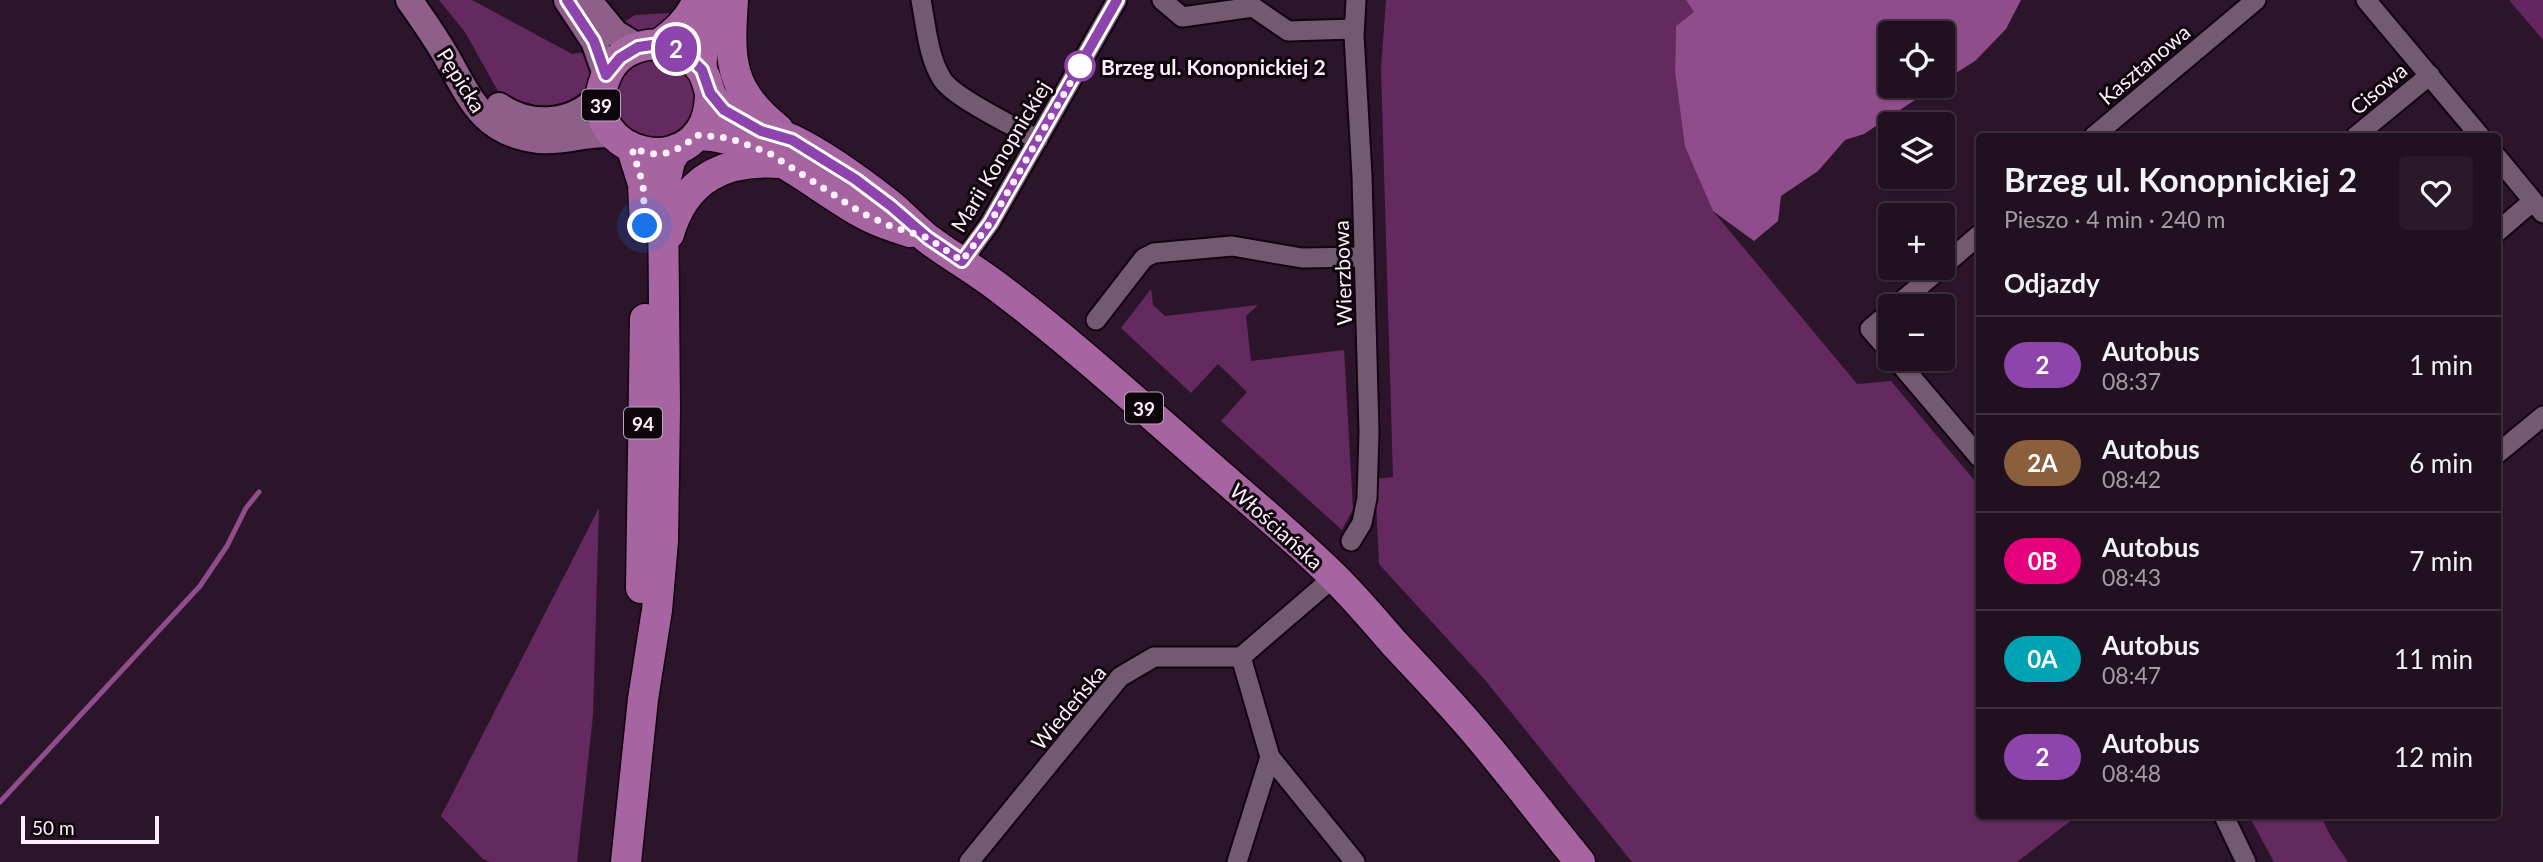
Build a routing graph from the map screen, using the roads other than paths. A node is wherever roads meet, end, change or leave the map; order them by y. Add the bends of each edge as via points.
1 (409, 0) edge
2 (424, 0) edge
3 (567, 0) edge
4 (588, 0) edge
5 (698, 0) edge
6 (720, 0) edge
7 (733, 0) edge
8 (921, 0) edge
9 (1117, 0) edge
10 (1162, 0) edge
11 (1356, 0) edge
12 (2256, 0) edge
13 (2367, 0) edge
14 (1354, 29) junction
15 (649, 46) junction
16 (2430, 75) junction
17 (706, 82) junction
18 (604, 84) junction
19 (2098, 133) edge
20 (2360, 133) edge
21 (2478, 133) edge
22 (1038, 140) junction
23 (623, 142) junction
24 (687, 142) junction
25 (788, 152) junction
26 (2501, 162) edge
27 (2538, 207) edge
28 (2501, 230) edge
29 (1976, 238) edge
30 (665, 248) junction
31 (1955, 256) edge
32 (1363, 257) junction
33 (962, 261) junction
34 (1927, 280) edge
35 (1910, 294) edge
36 (1096, 320) dead end
37 (1878, 322) edge
38 (1878, 338) edge
39 (1906, 371) edge
40 (2543, 416) edge
41 (2501, 451) edge
42 (1976, 452) edge
43 (1351, 541) dead end
44 (1334, 577) junction
45 (1241, 657) junction
46 (643, 699) junction
47 (1270, 757) junction
48 (2225, 819) edge
49 (626, 862) edge
50 (970, 862) edge
51 (1237, 862) edge
52 (1355, 862) edge
53 (1580, 862) edge
54 (2246, 862) edge

1 - 23 street, Pępicka via 471,101 492,124 543,141 600,133
2 - 18 street, Pępicka via 454,35 484,90 520,118 557,120 584,109
3 - 18 street via 594,41
4 - 15 street via 615,33
5 - 15 main road, 39 via 680,29
6 - 17 main road via 703,43
7 - 25 main road via 734,73
8 - 22 street via 943,81
9 - 22 street, Marii Konopnickiej
10 - 14 street via 1182,17 1254,7 1288,31
11 - 14 street, Wierzbowa
12 - 19 street, Kasztanowa
13 - 16 street
14 - 32 street, Wierzbowa
15 - 17 main road, 39 via 684,52
15 - 18 main road, 39 via 620,58
16 - 20 street, Cisowa
16 - 21 street
17 - 24 main road via 708,116
17 - 25 main road, Włościańska / 39 via 724,110
18 - 23 main road, 39 via 603,116
22 - 33 street, Marii Konopnickiej
23 - 24 main road, 39 via 655,154
23 - 46 main road, 94 via 643,184 645,205
24 - 25 main road, Włościańska / 39 via 729,138
24 - 30 main road, 94 via 670,162 663,192
25 - 30 main road via 735,164 697,185 678,207
25 - 33 main road, Włościańska / 39 via 862,213 928,238
26 - 27 street
27 - 28 street
29 - 31 street
30 - 46 main road, 94 via 663,541
32 - 36 street via 1302,258 1232,246 1154,253 1144,258
32 - 43 street, Wierzbowa via 1367,498 1362,523
33 - 44 main road, Włościańska / 39 via 1132,398
34 - 35 street
37 - 38 street via 1870,329
39 - 42 street
40 - 41 street
44 - 45 street
44 - 53 main road, Włościańska / 39 via 1471,727
45 - 47 street
45 - 50 street, Wiedeńska via 1154,657 1120,677
46 - 49 main road, 94
47 - 51 street
47 - 52 street
48 - 54 street

